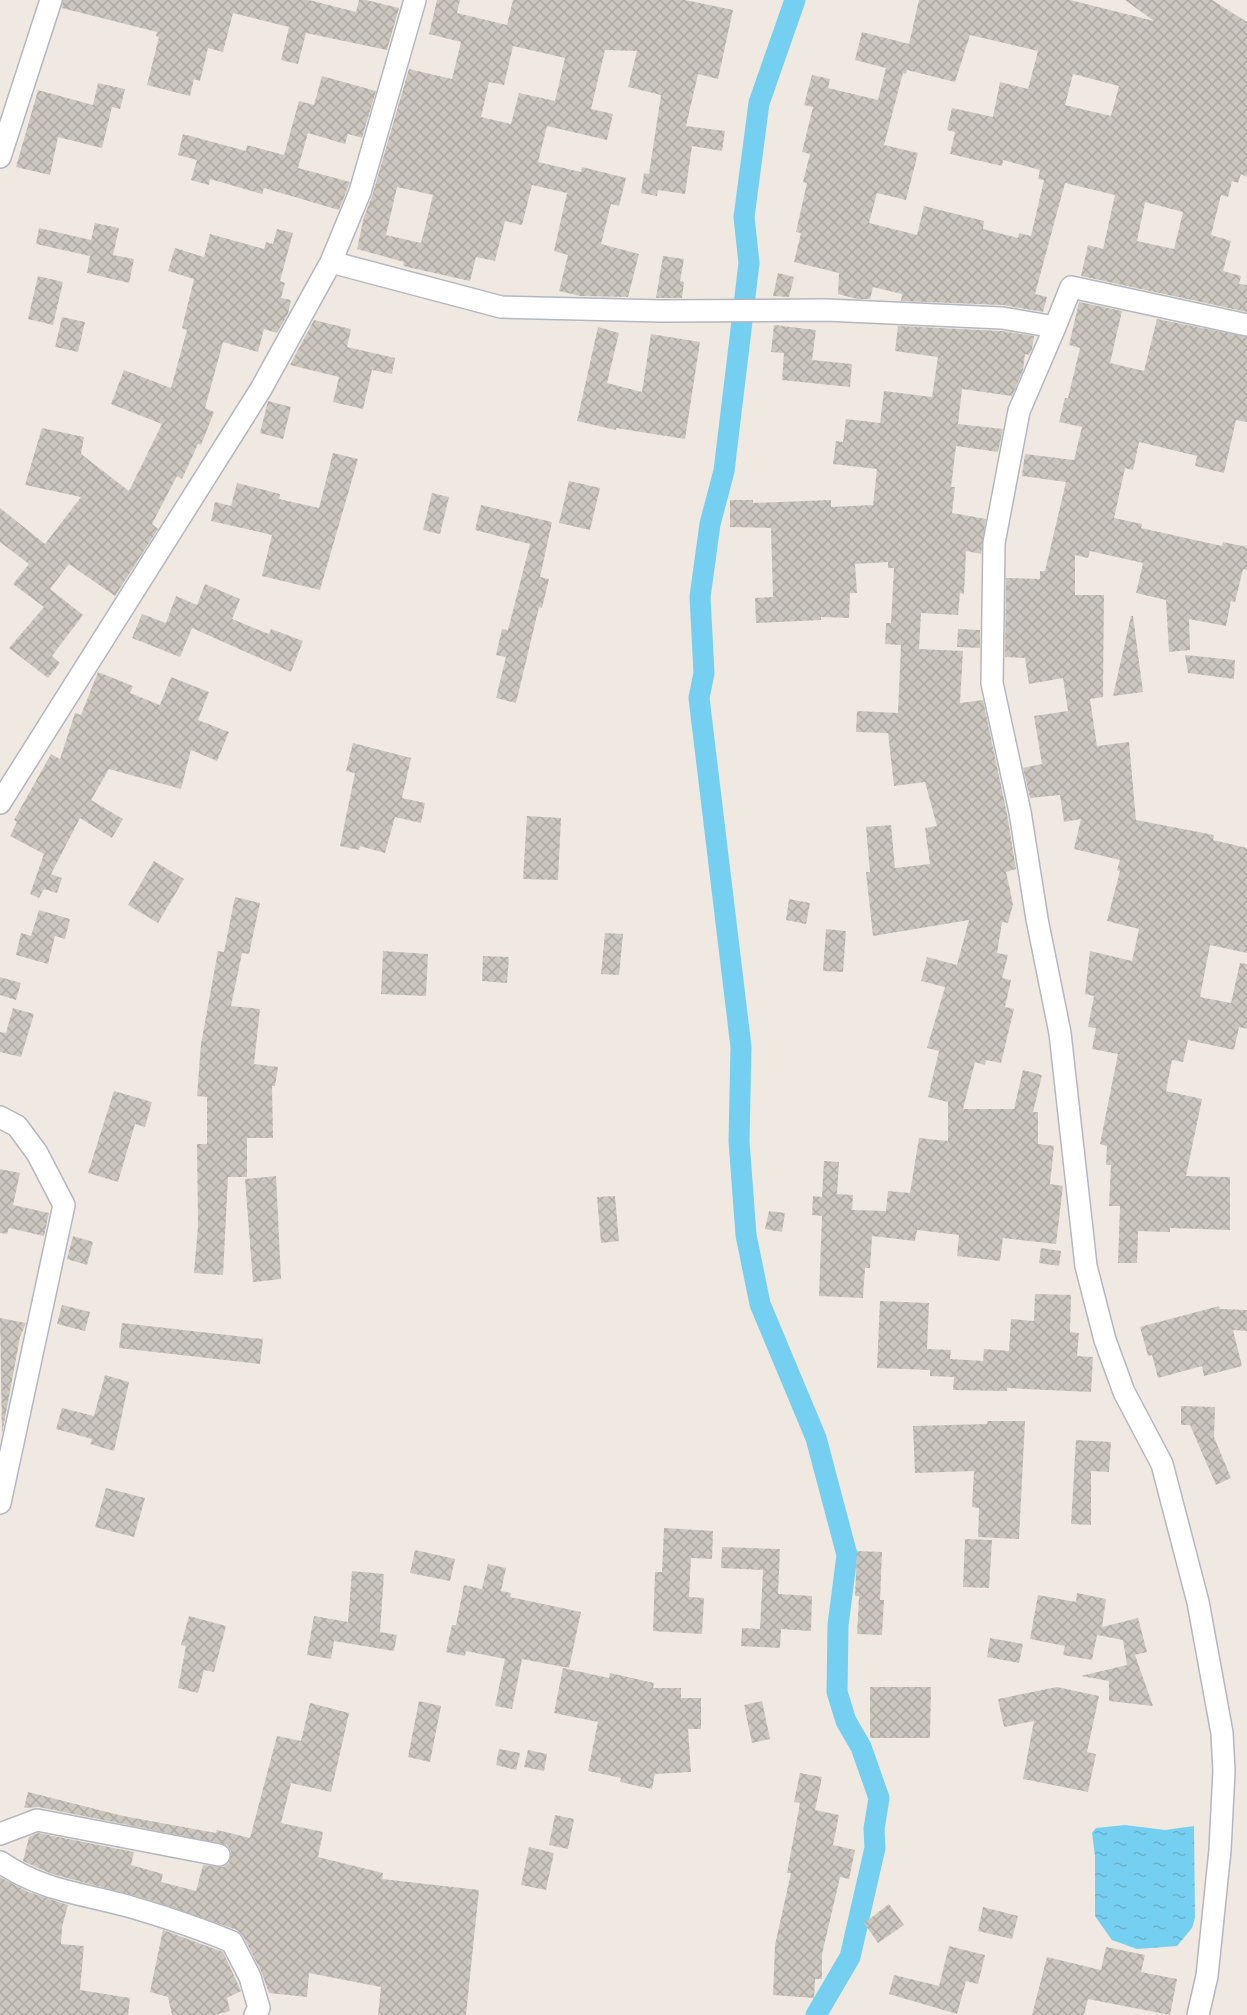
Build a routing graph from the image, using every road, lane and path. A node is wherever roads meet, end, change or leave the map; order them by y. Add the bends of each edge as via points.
1 (51, 0) edge
2 (415, 0) edge
3 (0, 157) edge
4 (331, 262) junction
5 (1247, 326) edge
6 (1055, 327) junction
7 (0, 803) edge
8 (0, 1117) edge
9 (0, 1503) edge
10 (0, 1834) edge
11 (219, 1855) dead end
12 (0, 1862) edge
13 (255, 2015) edge
14 (1198, 2015) edge

1 - 3 street
2 - 4 street via 360,192
4 - 6 street via 501,307 826,309 1002,318
4 - 7 street via 261,389
5 - 6 street via 1071,287
6 - 14 street via 1019,411 994,543 992,683 1060,1033 1086,1266 1105,1340 1124,1392 1162,1464 1198,1602 1222,1733 1220,1850 1207,1976
8 - 9 street via 17,1126 37,1153 64,1205
10 - 11 street via 37,1820
12 - 13 street via 17,1874 61,1892 129,1906 232,1941 250,1977 259,2008

